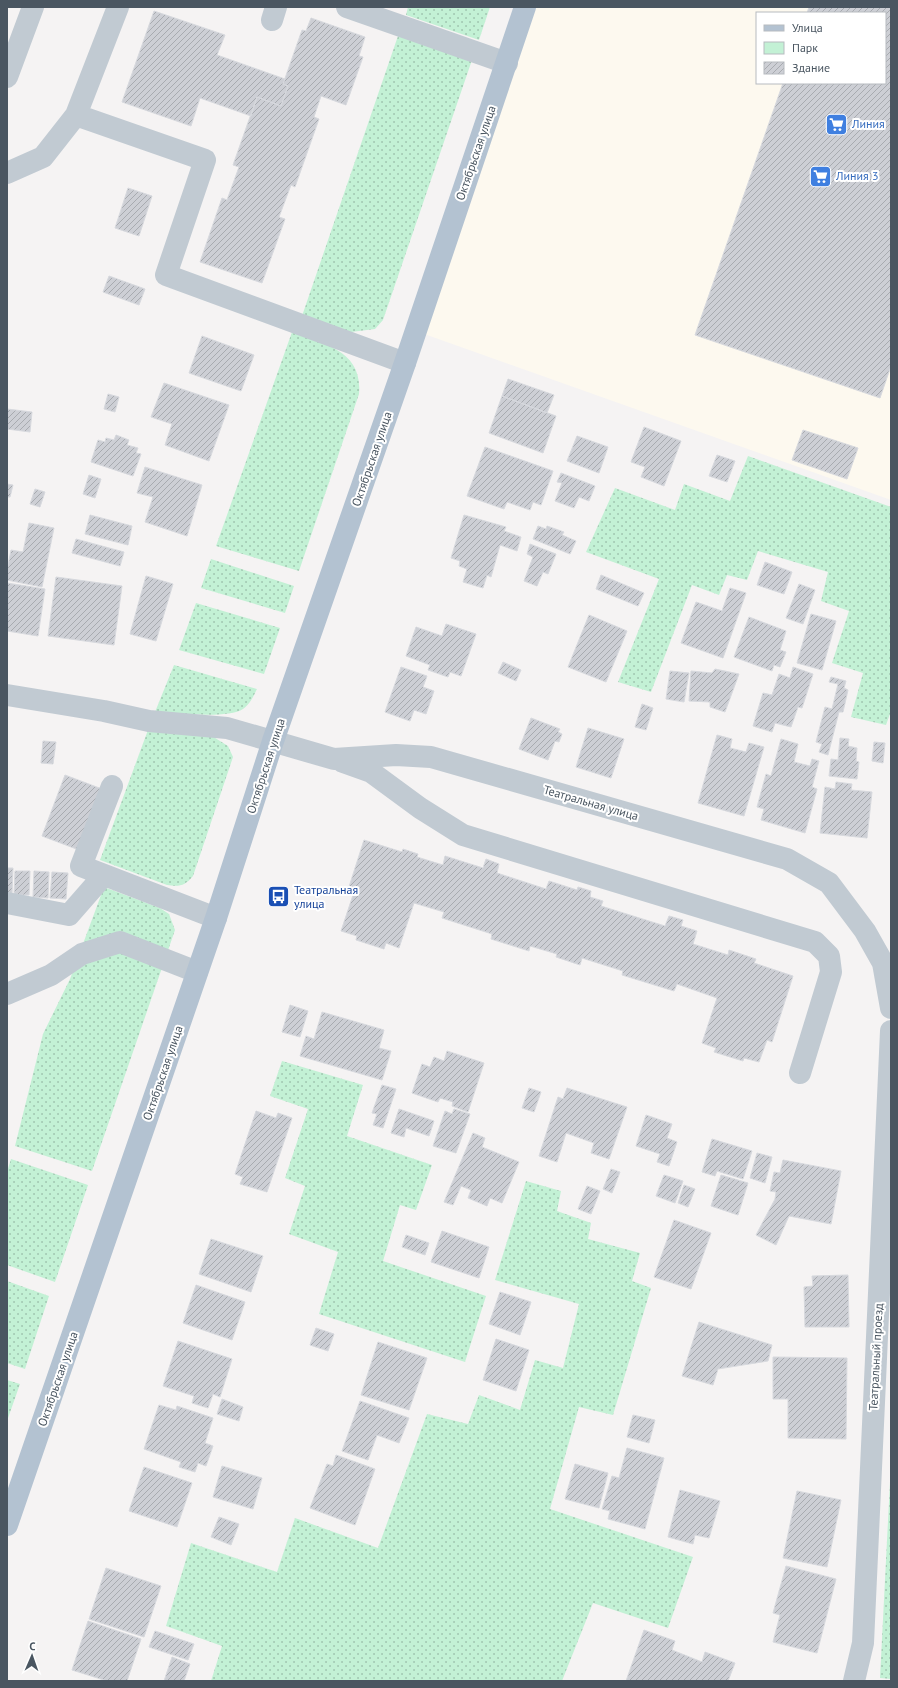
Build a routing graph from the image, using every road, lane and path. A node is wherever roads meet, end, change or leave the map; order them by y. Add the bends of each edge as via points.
1 (33, 7) edge
2 (118, 7) edge
3 (347, 7) edge
4 (525, 7) edge
5 (507, 63) junction
6 (7, 77) edge
7 (76, 115) junction
8 (7, 173) edge
9 (405, 363) junction
10 (7, 696) edge
11 (274, 740) junction
12 (334, 759) junction
13 (112, 786) dead end
14 (104, 875) junction
15 (7, 903) edge
16 (216, 918) junction
17 (887, 964) edge
18 (197, 972) junction
19 (7, 994) edge
20 (891, 1008) edge
21 (891, 1031) edge
22 (800, 1073) dead end
23 (7, 1525) edge
24 (854, 1681) edge

1 - 6 street
2 - 7 street
3 - 5 street
4 - 5 main road, Октябрьская улица
5 - 9 main road, Октябрьская улица
7 - 8 street via 43,157
7 - 9 street via 205,160 166,275
9 - 11 main road, Октябрьская улица
10 - 11 street, Театральная улица via 104,711 149,721 227,728
11 - 12 street, Театральная улица
11 - 16 main road, Октябрьская улица
12 - 17 street, Театральная улица via 431,757 787,859 829,883
12 - 22 street via 371,772 420,808 463,835 815,942 829,956 831,972
13 - 14 street via 81,866
14 - 15 street via 69,914
14 - 16 street
16 - 18 main road, Октябрьская улица
17 - 20 street
18 - 19 street via 120,942 82,954 51,975
18 - 23 main road, Октябрьская улица
21 - 24 street, Театральный проезд via 863,1643

